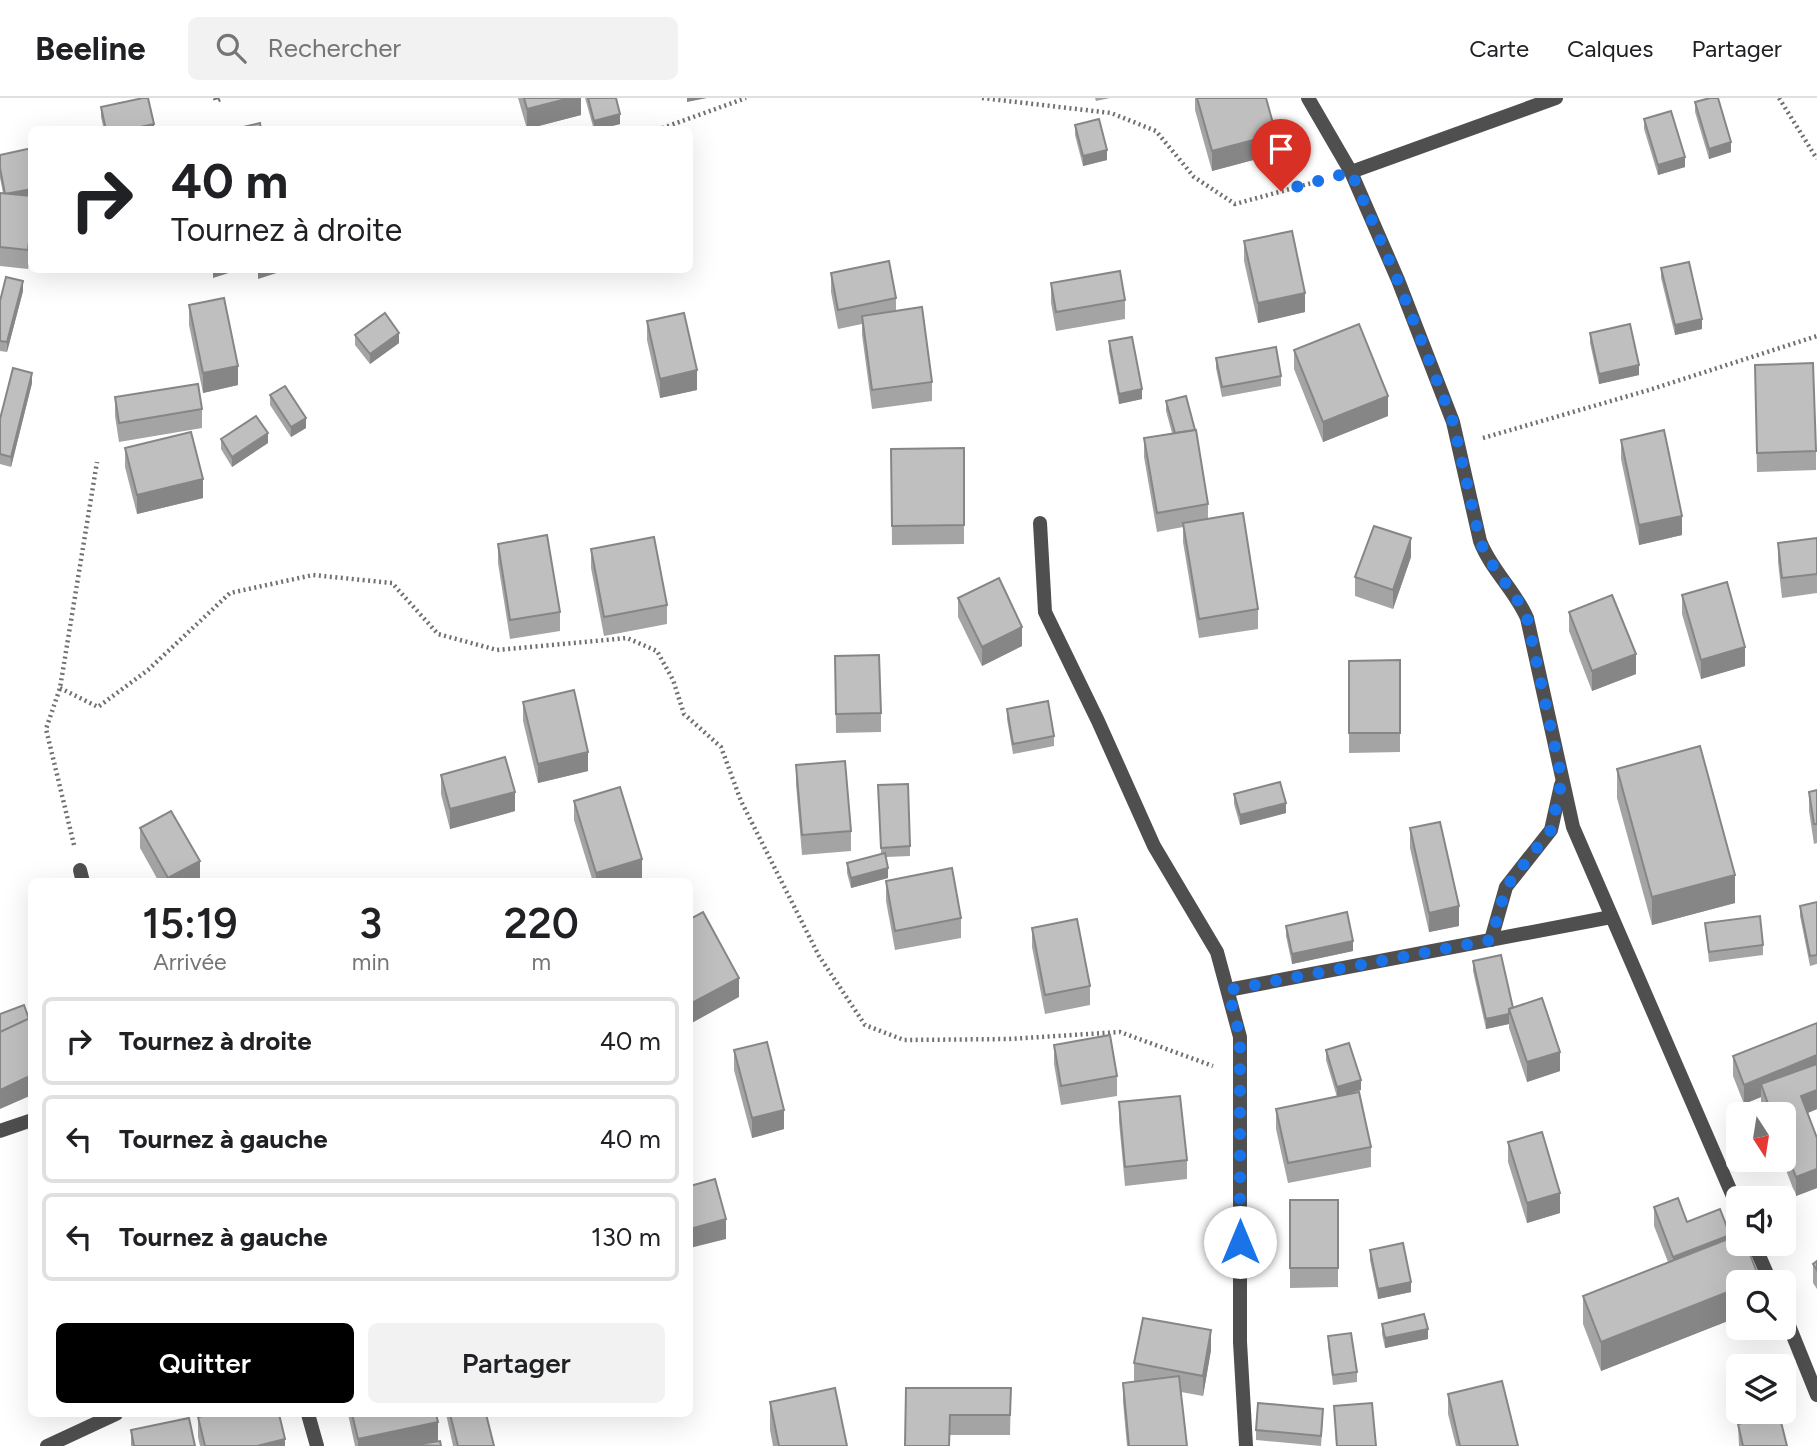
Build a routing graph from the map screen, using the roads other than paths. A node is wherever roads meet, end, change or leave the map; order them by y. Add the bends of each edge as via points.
1 (1308, 98) edge
2 (1556, 98) edge
3 (1351, 172) junction
4 (1040, 523) dead end
5 (1562, 780) junction
6 (1611, 917) junction
7 (1491, 940) junction
8 (1228, 990) junction
9 (28, 1121) edge
10 (0, 1131) edge
11 (1728, 1186) edge
12 (1795, 1340) edge
13 (1817, 1395) edge
14 (110, 1417) edge
15 (309, 1417) edge
16 (47, 1446) edge
17 (317, 1446) edge
18 (1246, 1446) edge

1 - 3 street
2 - 3 street
3 - 5 street via 1453,422 1487,559 1527,618
4 - 8 street via 1045,611 1154,846 1217,952
5 - 6 street via 1573,827
5 - 7 street via 1551,830 1506,887
6 - 7 street
6 - 11 street
7 - 8 street
8 - 18 street via 1240,1037 1240,1342
9 - 10 street
12 - 13 street
14 - 16 street
15 - 17 street

